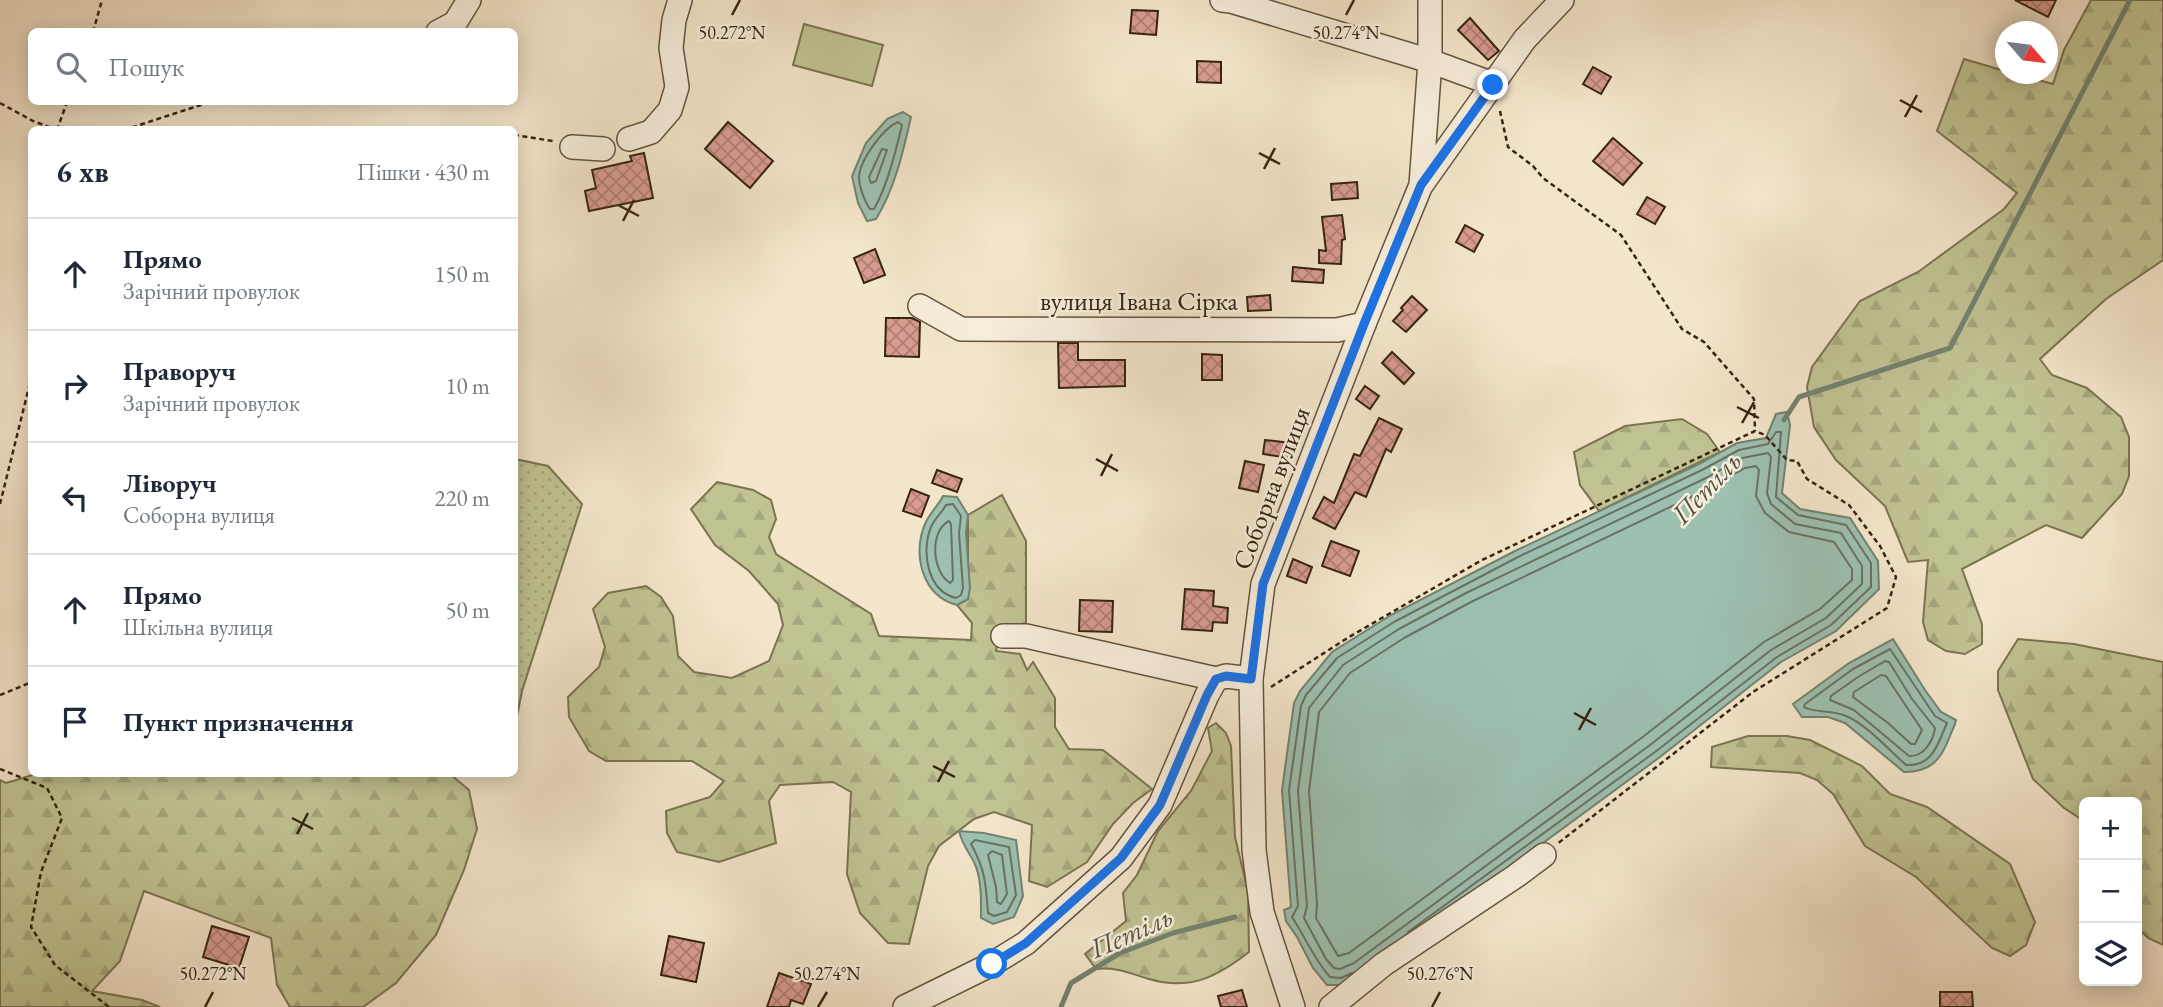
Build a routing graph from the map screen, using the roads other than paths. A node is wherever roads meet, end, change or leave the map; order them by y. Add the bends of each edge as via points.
1 (469, 0) edge
2 (680, 0) edge
3 (1222, 0) edge
4 (1430, 0) edge
5 (1562, 0) edge
6 (446, 28) edge
7 (1430, 61) junction
8 (1488, 91) junction
9 (629, 139) dead end
10 (572, 147) road end
11 (603, 149) dead end
12 (1421, 185) junction
13 (920, 306) dead end
14 (1364, 324) junction
15 (1003, 636) dead end
16 (1216, 679) junction
17 (1251, 690) junction
18 (1544, 855) road end
19 (905, 1007) edge
20 (1293, 1007) edge
21 (1331, 1007) edge

1 - 6 street via 456,23
2 - 9 street via 671,48 677,87 670,110 652,132
3 - 7 street
4 - 7 street, Соборна вулиця
5 - 8 street via 1525,39
7 - 8 street
7 - 12 street, Соборна вулиця
8 - 12 street
10 - 11 street
12 - 14 street, Соборна вулиця
13 - 14 street, вулиця Івана Сірка via 961,329 1337,330
14 - 17 street, Соборна вулиця via 1263,584
15 - 16 street via 1026,636
16 - 17 street via 1226,676
16 - 19 street via 1160,805 1121,858 1026,943
17 - 20 street, Соборна вулиця via 1254,850 1262,912
18 - 21 street via 1384,964

